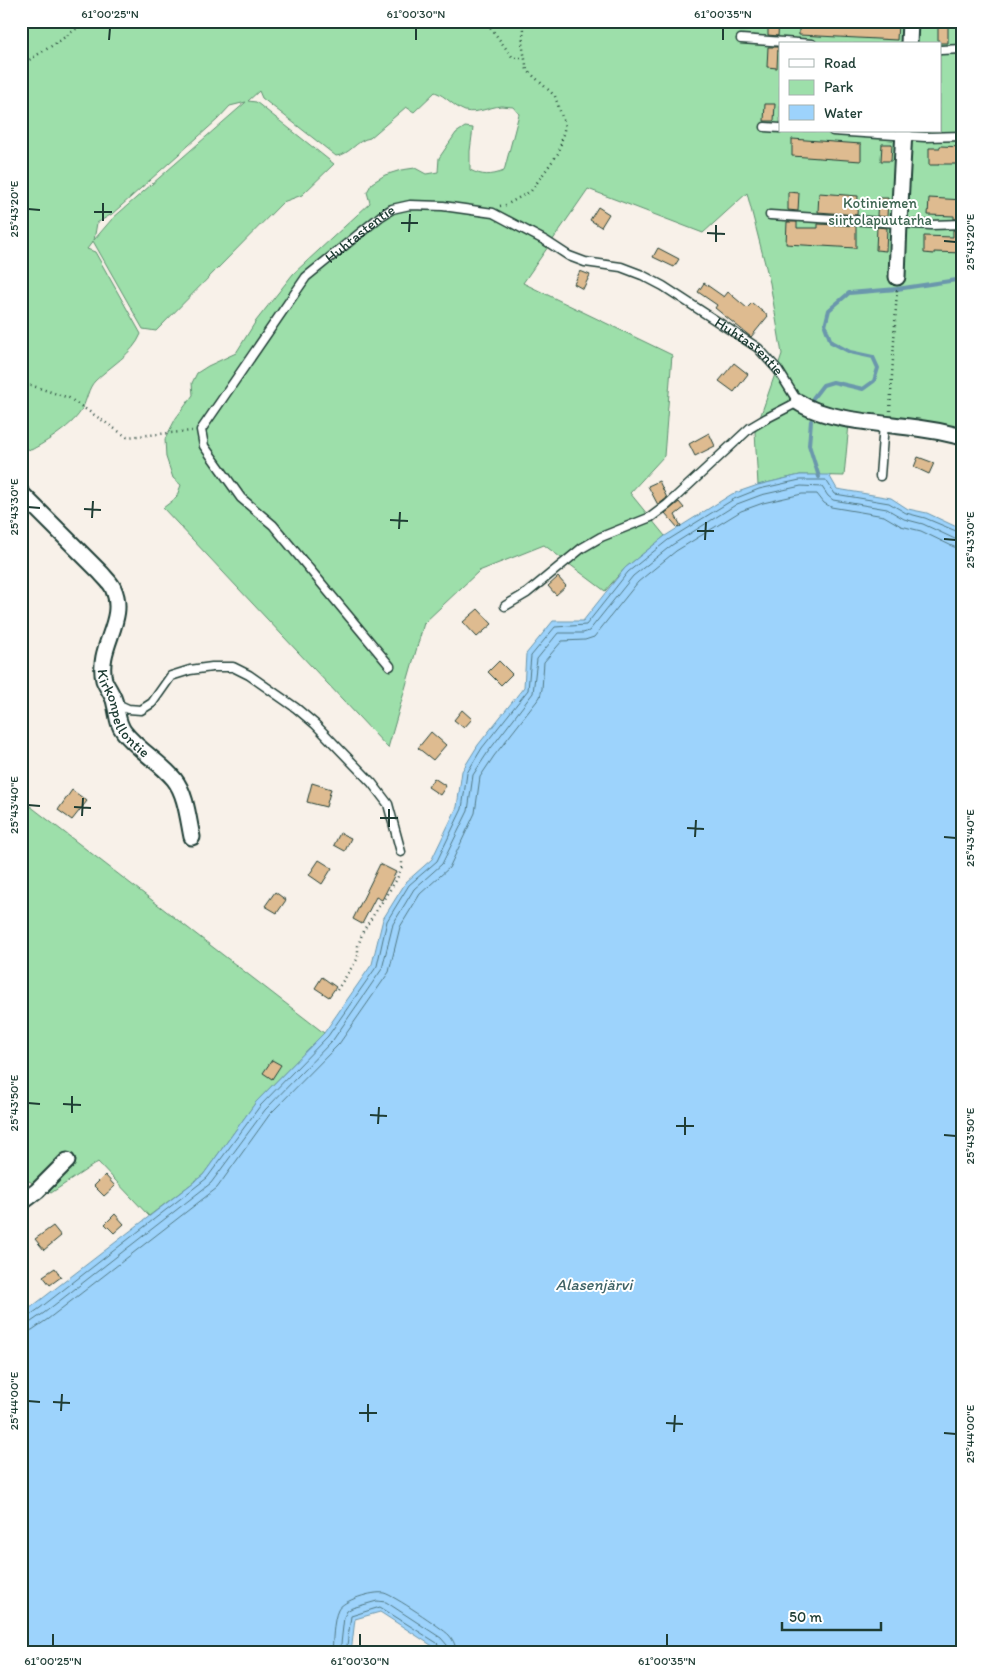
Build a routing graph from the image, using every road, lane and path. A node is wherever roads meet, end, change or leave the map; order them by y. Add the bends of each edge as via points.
1 (100, 21) edge
2 (484, 21) edge
3 (525, 21) edge
4 (910, 21) edge
5 (741, 39) dead end
6 (784, 42) edge
7 (909, 42) edge
8 (963, 49) edge
9 (942, 50) edge
10 (525, 58) junction
11 (21, 65) edge
12 (765, 127) dead end
13 (779, 128) edge
14 (869, 132) edge
15 (904, 133) edge
16 (963, 136) edge
17 (481, 210) junction
18 (770, 215) dead end
19 (899, 223) junction
20 (963, 224) edge
21 (897, 277) dead end
22 (896, 298) dead end
23 (21, 382) edge
24 (798, 402) junction
25 (887, 424) junction
26 (201, 430) junction
27 (963, 436) edge
28 (880, 476) dead end
29 (21, 493) edge
30 (505, 606) dead end
31 (390, 666) dead end
32 (116, 703) junction
33 (192, 837) dead end
34 (401, 852) joint
35 (336, 990) dead end
36 (67, 1161) dead end
37 (21, 1203) edge

1 - 11 path via 80,26
2 - 10 path via 513,58
3 - 10 path via 522,43
4 - 7 street
5 - 6 lane
8 - 9 lane
10 - 17 path via 527,70 555,96 565,126 559,152 531,191 506,204
12 - 13 lane
14 - 15 lane
15 - 16 lane
15 - 19 street
17 - 24 lane, Huhtastentie via 501,216 569,256 585,262 621,267 663,286 758,348 778,370
17 - 26 lane, Huhtastentie via 400,206 382,216 306,277
18 - 19 lane
19 - 20 lane
19 - 21 street
22 - 25 path
23 - 26 path via 69,398 127,437
24 - 25 street via 822,413
24 - 30 lane via 750,428 651,517 582,548 527,593
25 - 27 street
25 - 28 lane
26 - 31 lane via 204,446 241,498 273,525
29 - 32 street, Kirkonpellontie via 102,573 113,588 116,618 103,654 102,668 105,683
32 - 33 street, Kirkonpellontie via 118,723 125,733 174,779 181,792
32 - 34 lane via 128,709 141,710 152,703 170,676 190,670 232,667 249,675 315,724 372,783 388,804
34 - 35 path via 402,866 397,880 363,931 358,958
36 - 37 street

